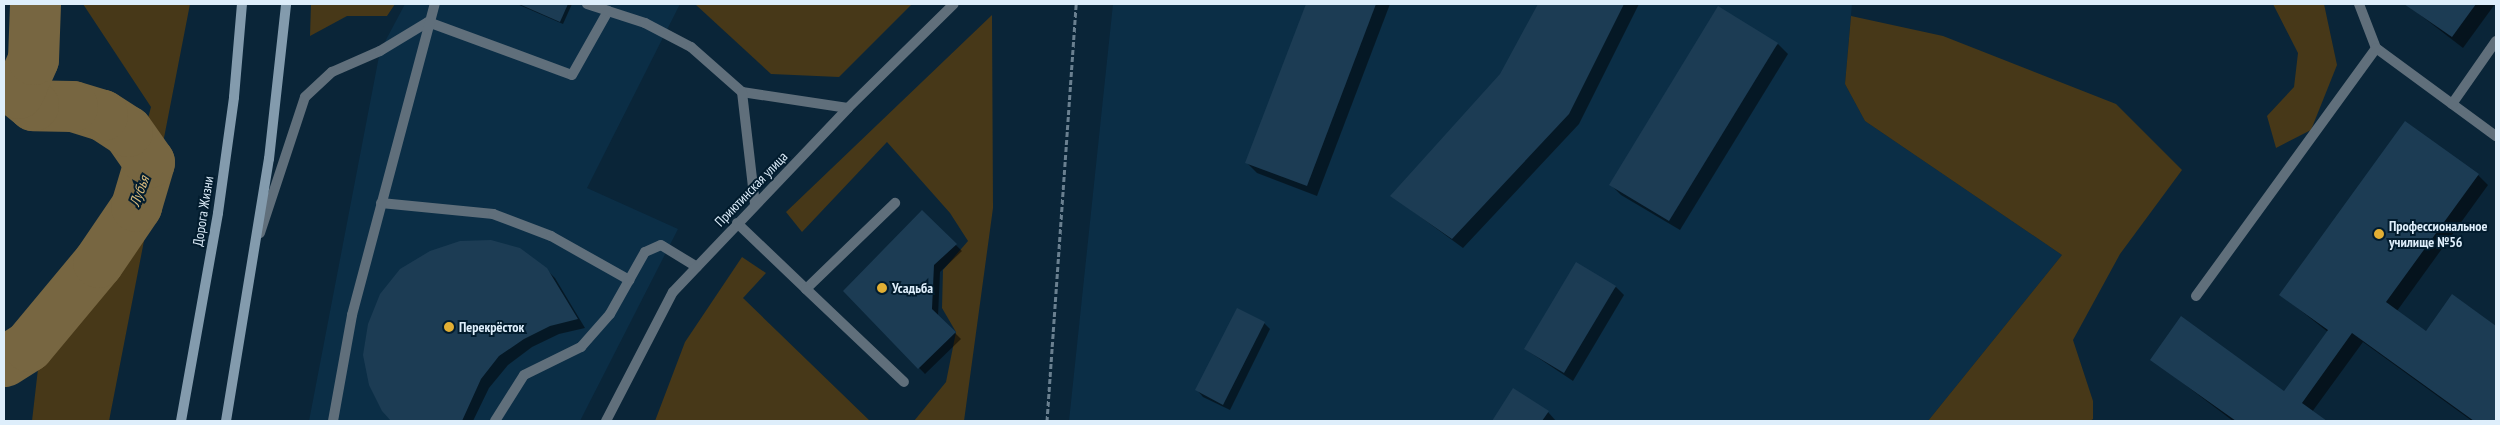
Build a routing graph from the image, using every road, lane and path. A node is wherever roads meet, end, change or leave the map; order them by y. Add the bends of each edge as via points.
1 (242, 4) edge
2 (286, 4) edge
3 (435, 4) edge
4 (587, 4) edge
5 (954, 4) edge
6 (1076, 4) edge
7 (2359, 4) edge
8 (608, 11) junction
9 (428, 22) junction
10 (2496, 41) edge
11 (2376, 48) junction
12 (742, 92) junction
13 (2452, 104) junction
14 (848, 108) junction
15 (2496, 136) edge
16 (381, 203) junction
17 (896, 203) dead end
18 (754, 205) junction
19 (737, 223) junction
20 (254, 250) junction
21 (697, 267) junction
22 (629, 280) junction
23 (806, 289) junction
24 (2196, 296) dead end
25 (904, 382) dead end
26 (181, 421) edge
27 (226, 421) edge
28 (335, 421) edge
29 (495, 421) edge
30 (606, 421) edge
31 (1047, 421) edge

1 - 26 main road, Дорога Жизни via 234,97 218,213
2 - 20 main road via 269,159
3 - 9 street
4 - 8 street
5 - 14 street, Приютинская улица
6 - 31 path
7 - 11 street
8 - 9 street via 572,75
8 - 12 street via 645,23 691,47
9 - 16 street
9 - 20 street via 380,51 332,72 305,97
10 - 13 street
11 - 13 street
11 - 24 street
12 - 14 street
12 - 18 street
13 - 15 street
14 - 18 street, Приютинская улица
16 - 22 street via 493,214 551,236
16 - 28 street via 352,315
17 - 23 street
18 - 19 street, Приютинская улица
19 - 21 street, Приютинская улица
19 - 23 street
20 - 27 main road
21 - 22 street via 661,245 645,252
21 - 30 street, Приютинская улица via 673,292
22 - 29 street via 610,314 581,347 524,375
23 - 25 street

